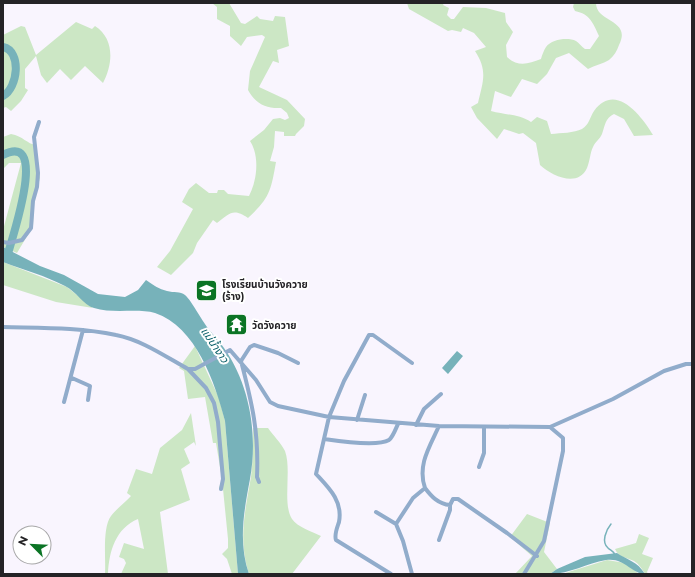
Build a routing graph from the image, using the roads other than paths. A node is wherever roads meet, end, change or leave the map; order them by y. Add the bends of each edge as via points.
1 (39, 122) dead end
2 (3, 242) edge
3 (3, 326) edge
4 (82, 330) junction
5 (241, 361) junction
6 (298, 363) dead end
7 (412, 363) dead end
8 (692, 364) edge
9 (188, 369) junction
10 (72, 378) junction
11 (440, 394) dead end
12 (365, 395) dead end
13 (88, 400) dead end
14 (64, 402) dead end
15 (329, 417) junction
16 (357, 420) junction
17 (398, 424) junction
18 (416, 425) junction
19 (438, 426) junction
20 (484, 427) junction
21 (550, 427) junction
22 (324, 440) junction
23 (478, 467) dead end
24 (260, 482) dead end
25 (425, 488) junction
26 (221, 489) dead end
27 (450, 505) junction
28 (376, 512) dead end
29 (396, 524) junction
30 (439, 540) dead end
31 (537, 556) junction
32 (391, 574) edge
33 (412, 574) edge
34 (524, 574) edge

1 - 2 street via 34,137 37,182 31,228 22,240
3 - 4 street
4 - 9 street via 117,335 151,349
4 - 10 street
5 - 6 street via 254,344
5 - 9 street via 230,350 195,369
5 - 15 street via 270,402
5 - 24 street via 256,424 257,477
7 - 15 street via 373,335 369,335 344,381
8 - 21 street via 664,370 613,399
9 - 26 street via 209,393 217,414 223,479
10 - 13 street via 90,386
10 - 14 street
11 - 18 street via 424,409
12 - 16 street
15 - 16 street
15 - 22 street
16 - 17 street
17 - 18 street
17 - 22 street via 392,437 385,441 349,443
18 - 19 street
19 - 20 street
19 - 25 street via 424,461 421,476
20 - 21 street
20 - 23 street via 484,453
21 - 31 street via 563,438 564,444 548,529
22 - 32 street via 316,474 336,496 340,518 336,540
25 - 27 street via 433,498
25 - 29 street via 413,498
27 - 30 street
27 - 31 street via 453,499 458,499
28 - 29 street
29 - 33 street
31 - 34 street

